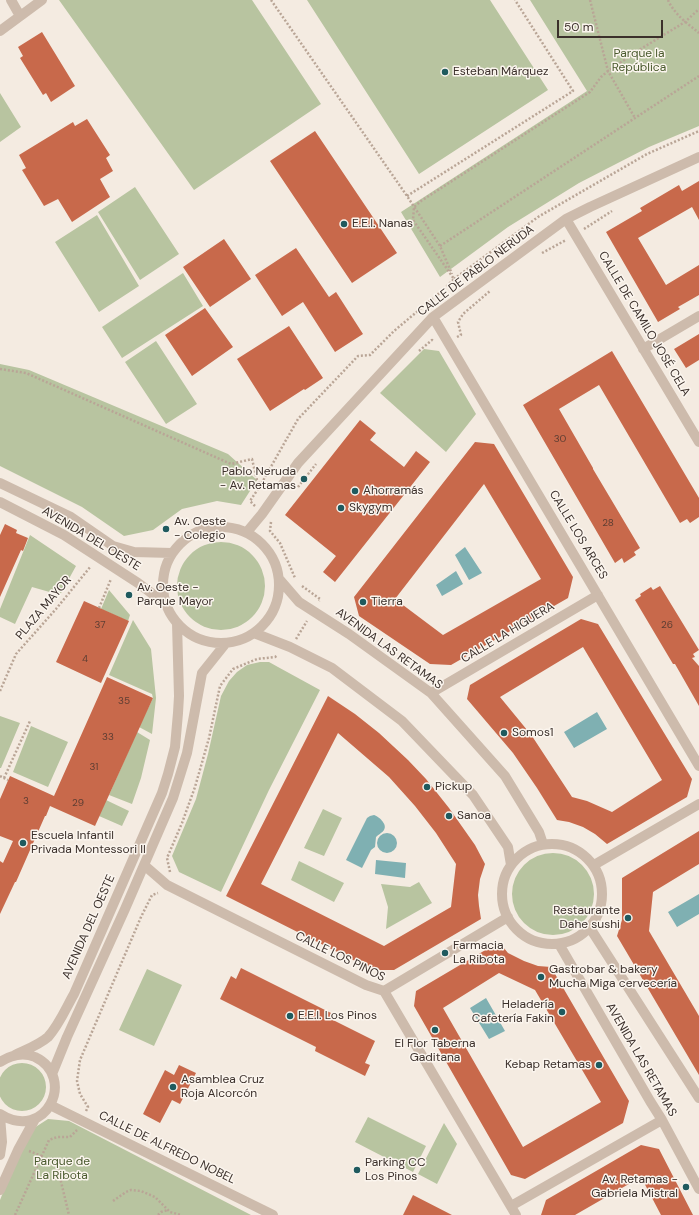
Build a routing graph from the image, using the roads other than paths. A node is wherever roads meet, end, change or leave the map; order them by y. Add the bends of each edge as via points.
1 (11, 0) edge
2 (42, 0) edge
3 (20, 16) junction
4 (0, 31) edge
5 (699, 157) edge
6 (566, 219) junction
7 (699, 316) edge
8 (433, 317) junction
9 (644, 349) junction
10 (698, 439) edge
11 (0, 483) edge
12 (0, 502) edge
13 (247, 532) junction
14 (172, 553) junction
15 (280, 580) junction
16 (598, 594) junction
17 (166, 604) junction
18 (177, 623) junction
19 (254, 634) junction
20 (226, 643) junction
21 (431, 693) junction
22 (699, 766) edge
23 (699, 804) edge
24 (543, 844) junction
25 (144, 865) junction
26 (511, 865) junction
27 (594, 865) junction
28 (508, 917) junction
29 (590, 928) junction
30 (559, 944) junction
31 (384, 991) junction
32 (15, 1055) junction
33 (0, 1062) edge
34 (52, 1074) junction
35 (699, 1098) edge
36 (50, 1105) junction
37 (0, 1115) edge
38 (35, 1119) junction
39 (662, 1120) junction
40 (0, 1155) edge
41 (0, 1190) edge
42 (699, 1190) edge
43 (513, 1211) edge
44 (273, 1215) edge

1 - 3 street
2 - 3 street
3 - 4 street
5 - 6 street, CALLE DE PABLO NERUDA
6 - 8 street, CALLE DE PABLO NERUDA
6 - 9 street, CALLE DE CAMILO JOSÉ CELA
7 - 9 street
8 - 13 street, CALLE DE PABLO NERUDA via 298,463
8 - 16 street, CALLE LOS ARCES
9 - 10 street, CALLE DE CAMILO JOSÉ CELA
11 - 14 street, AVENIDA DEL OESTE via 71,517 113,546 134,552
12 - 17 street, AVENIDA DEL OESTE via 64,535
13 - 14 street via 230,526 214,526 196,531 182,541
13 - 15 street via 263,544 275,560
14 - 17 street via 164,575
15 - 19 street via 279,596 274,610 266,623
15 - 21 street, AVENIDA LAS RETAMAS via 299,602 312,612 349,634
16 - 21 street, CALLE LA HIGUERA
16 - 22 street, CALLE LOS ARCES
17 - 18 street
18 - 20 street via 190,635 208,642
18 - 32 street, AVENIDA DEL OESTE via 178,713 175,747 162,793 74,994 59,1022 47,1038
19 - 20 street via 236,642
19 - 26 street via 332,668 402,721 473,795 508,847
20 - 25 street, AVENIDA DEL OESTE via 202,673 187,753 173,798
21 - 24 street, AVENIDA LAS RETAMAS via 505,776 539,832
23 - 27 street
24 - 26 street via 525,851
24 - 27 street via 562,844 580,852
25 - 31 street, CALLE LOS PINOS via 167,884 366,985
25 - 34 street, AVENIDA DEL OESTE
26 - 28 street via 502,890 503,904
27 - 29 street via 601,880 603,897 599,914
28 - 30 street via 514,927 535,942
28 - 31 street
29 - 30 street via 576,939
29 - 35 street
30 - 39 street, AVENIDA LAS RETAMAS
31 - 43 street, CALLE LOS PINOS
32 - 33 street, AVENIDA DEL OESTE
32 - 34 street via 23,1054 40,1060
34 - 36 street via 55,1083
36 - 38 street via 44,1114
36 - 44 street, CALLE DE ALFREDO NOBEL
37 - 38 street via 16,1122
37 - 40 street
38 - 41 street
39 - 42 street, AVENIDA LAS RETAMAS
39 - 43 street

